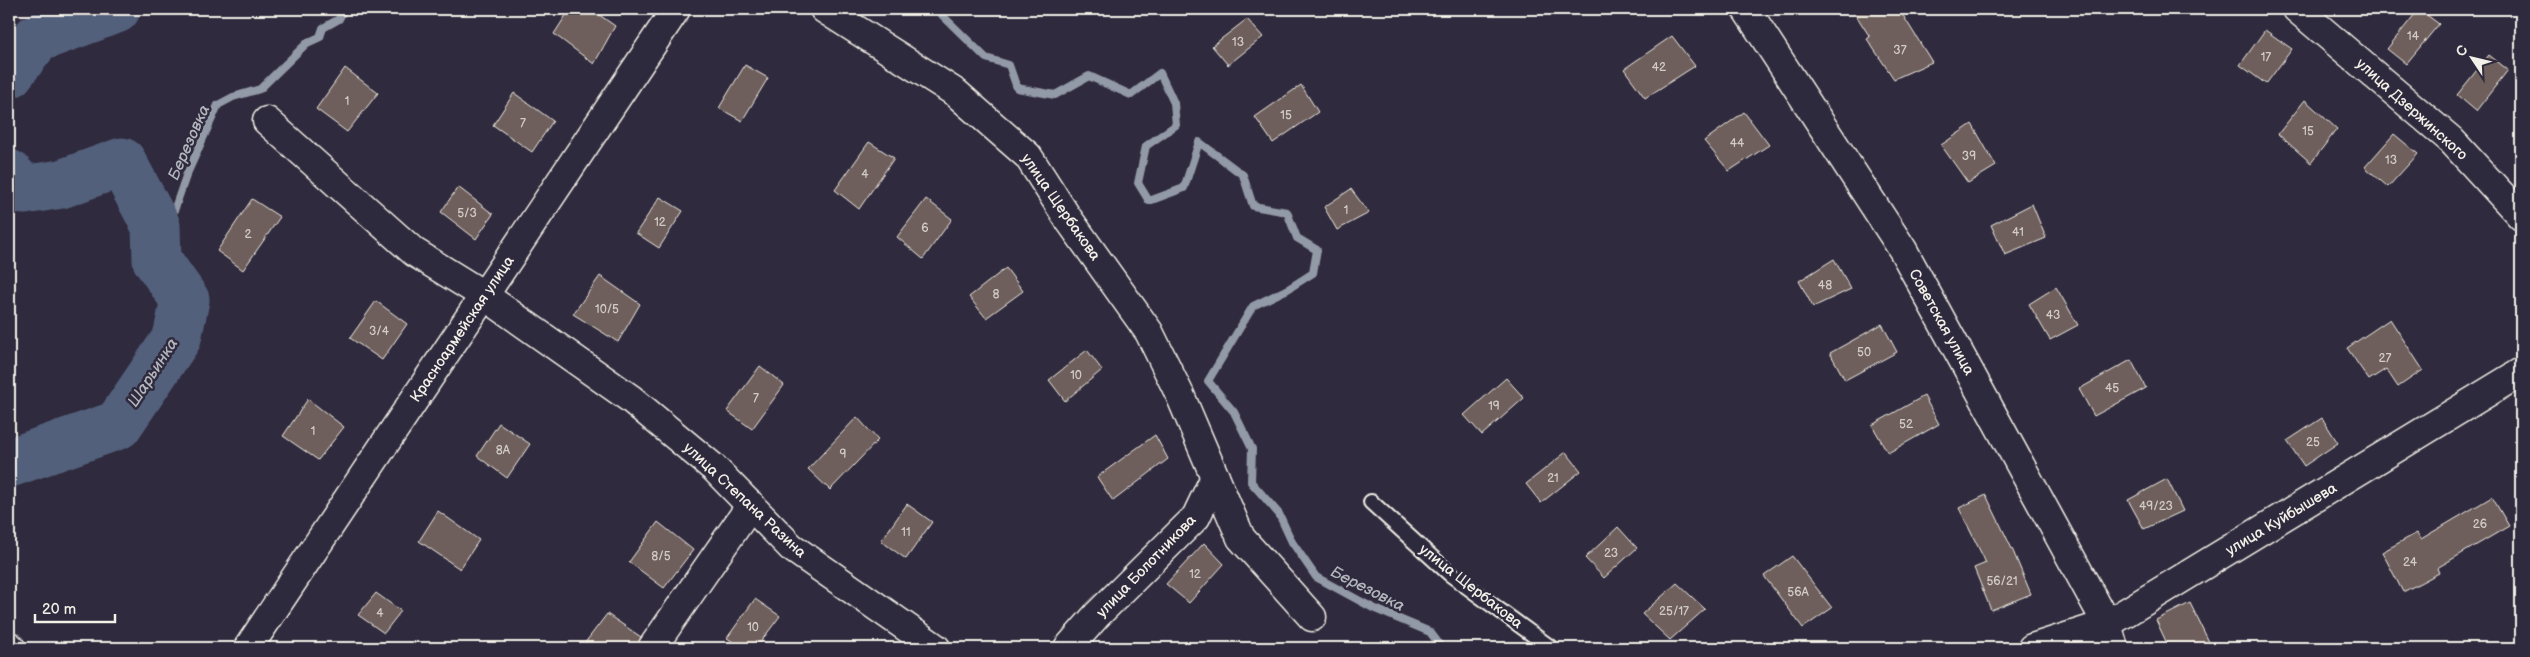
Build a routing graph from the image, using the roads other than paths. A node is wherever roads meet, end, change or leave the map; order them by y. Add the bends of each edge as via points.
1 (676, 9) edge
2 (824, 9) edge
3 (1746, 9) edge
4 (2297, 9) edge
5 (267, 121) dead end
6 (2521, 216) edge
7 (484, 296) junction
8 (2521, 372) edge
9 (1215, 477) junction
10 (1371, 502) dead end
11 (750, 505) junction
12 (1312, 617) dead end
13 (2111, 636) edge
14 (248, 648) edge
15 (652, 648) edge
16 (936, 648) edge
17 (1068, 648) edge
18 (1550, 648) edge
19 (2032, 648) edge

1 - 7 street, Красноармейская улица
2 - 9 street, улица Щербакова via 956,93 1028,156 1149,332
3 - 13 street, Советская улица via 1903,250
4 - 6 street, улица Дзержинского via 2451,140
5 - 7 street, улица Степана Разина via 414,252
7 - 11 street, улица Степана Разина via 631,399 714,468
7 - 14 street, Красноармейская улица
8 - 13 street, улица Куйбышева
9 - 12 street, улица Щербакова via 1241,538
9 - 17 street, улица Болотникова via 1196,517
10 - 18 lane, улица Щербакова via 1450,574
11 - 15 street
11 - 16 street, улица Степана Разина via 791,547
13 - 19 street, улица Куйбышева

